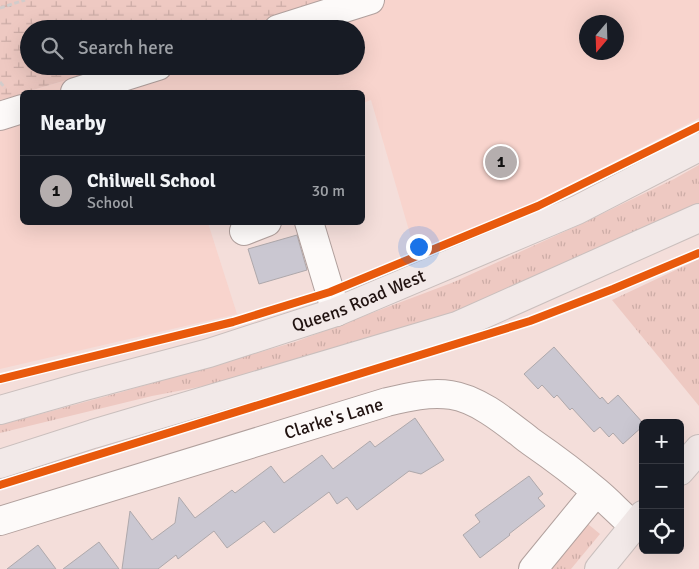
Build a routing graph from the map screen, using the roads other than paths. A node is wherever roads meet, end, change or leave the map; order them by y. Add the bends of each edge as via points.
1 (370, 0) edge
2 (307, 20) edge
3 (129, 75) edge
4 (81, 90) edge
5 (20, 110) edge
6 (0, 116) edge
7 (699, 147) edge
8 (699, 218) edge
9 (310, 225) edge
10 (336, 312) junction
11 (0, 410) edge
12 (699, 449) edge
13 (0, 464) edge
14 (684, 466) edge
15 (596, 492) junction
16 (0, 521) edge
17 (638, 521) edge
18 (533, 569) edge
19 (599, 569) edge

1 - 2 street
3 - 4 street
5 - 6 street
7 - 10 main road, Queens Road West via 577,210
8 - 13 main road via 457,326
9 - 10 street
10 - 11 main road, Queens Road West via 209,353
12 - 14 main road
15 - 16 street, Clarke's Lane via 512,427 470,401 452,395 414,395
15 - 17 street, Clarke's Lane
15 - 18 street
17 - 19 main road

